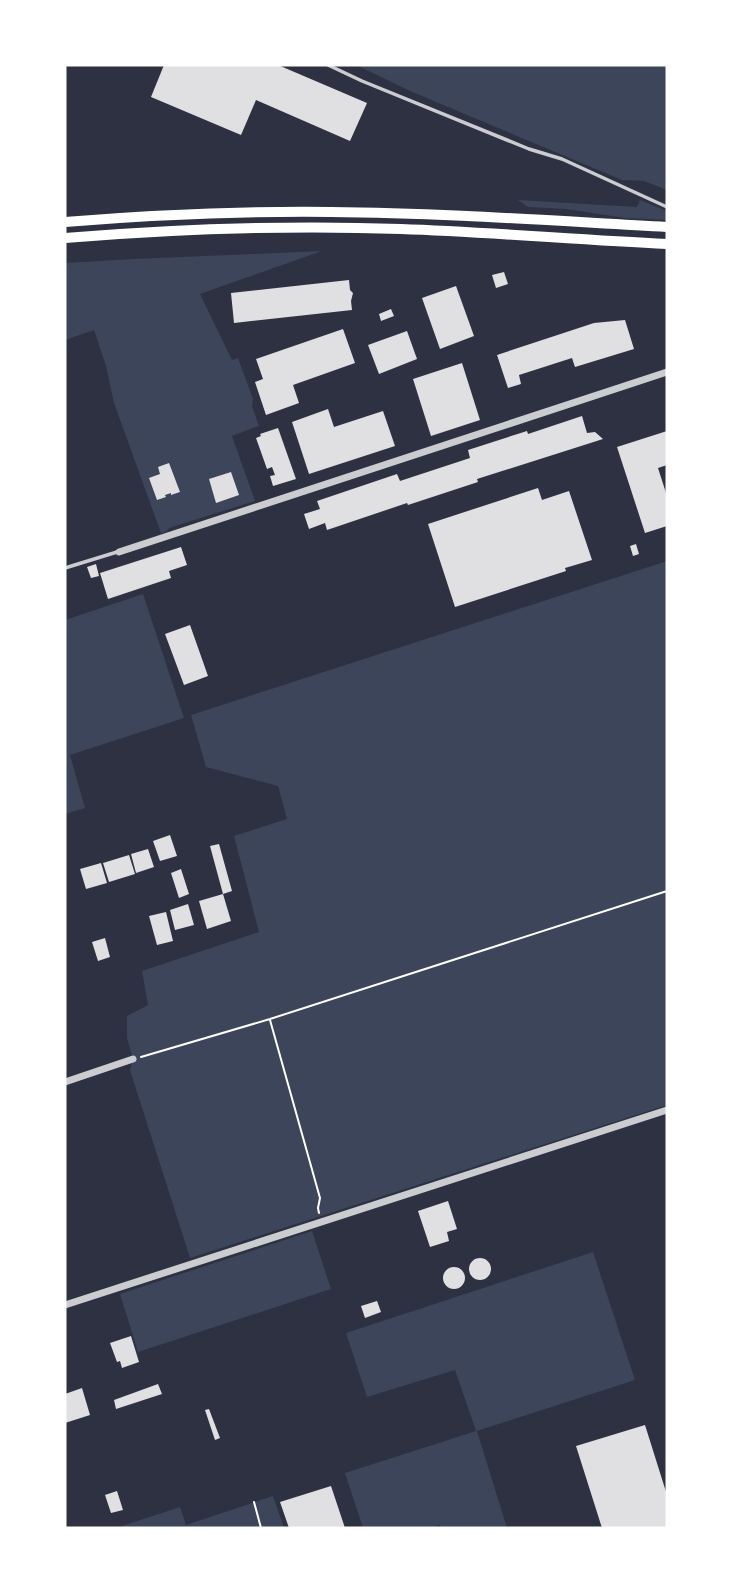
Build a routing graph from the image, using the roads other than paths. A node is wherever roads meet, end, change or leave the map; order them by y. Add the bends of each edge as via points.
1 (328, 65) edge
2 (667, 207) edge
3 (65, 222) edge
4 (667, 227) edge
5 (65, 238) edge
6 (667, 244) edge
7 (667, 372) edge
8 (119, 552) joint
9 (65, 568) edge
10 (132, 1059) road end
11 (65, 1082) edge
12 (667, 1110) edge
13 (65, 1305) edge

1 - 2 lane via 562,159
3 - 4 main road via 332,212
5 - 6 main road via 215,229 346,228
7 - 8 street
8 - 9 lane
10 - 11 street
12 - 13 street

